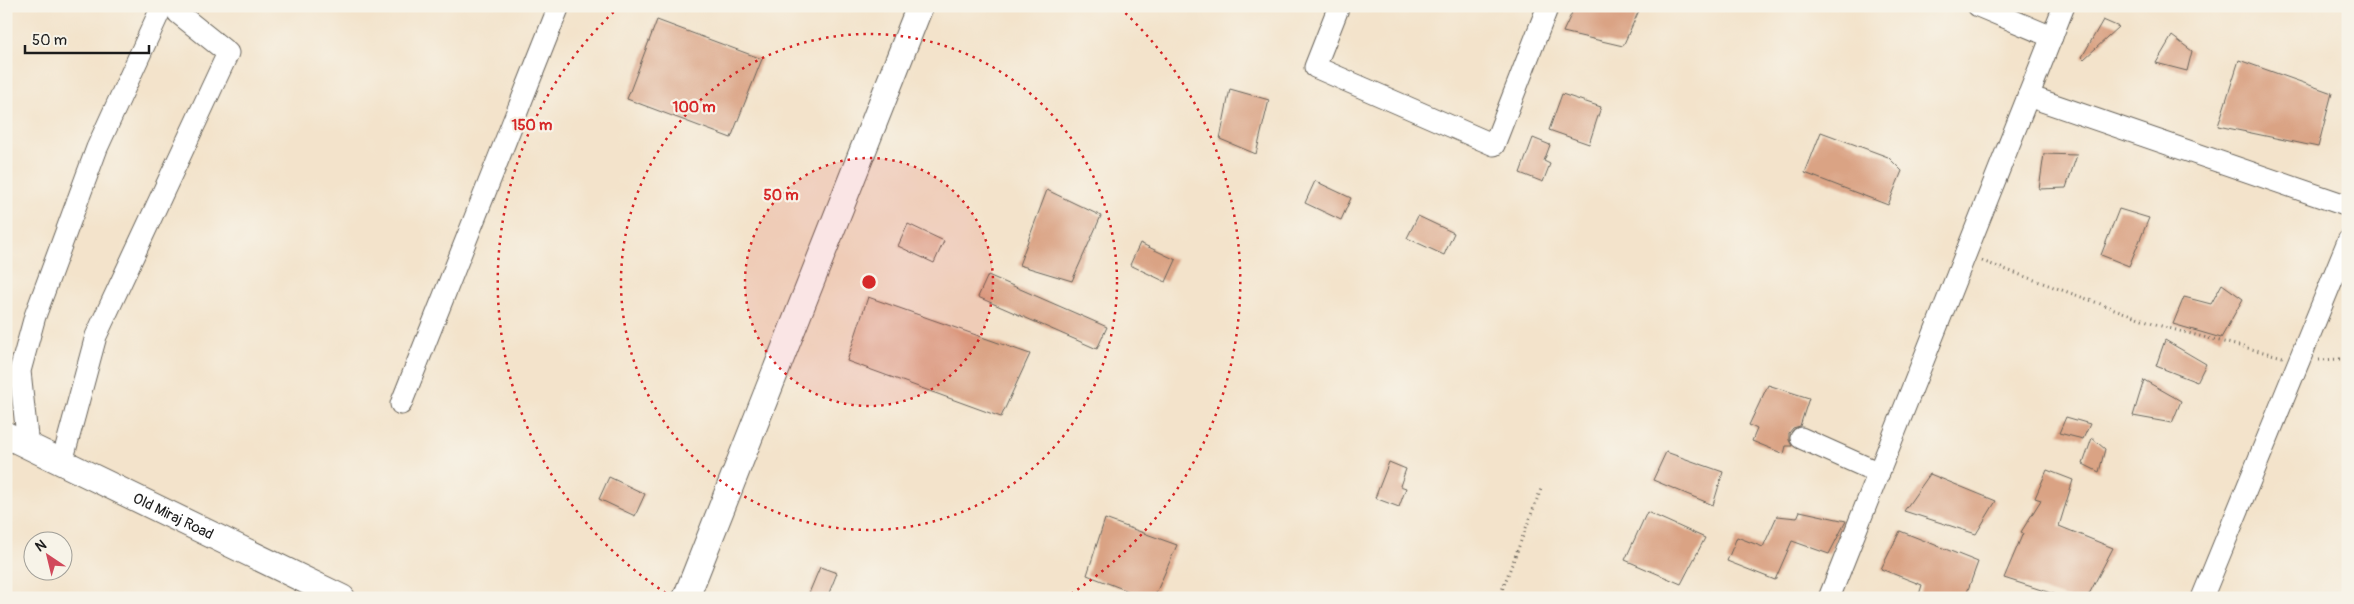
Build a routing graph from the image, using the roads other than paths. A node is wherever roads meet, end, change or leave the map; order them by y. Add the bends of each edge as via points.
1 (559, 6) edge
2 (920, 6) edge
3 (1338, 6) edge
4 (1548, 6) edge
5 (1978, 6) edge
6 (2064, 6) edge
7 (168, 10) edge
8 (2052, 38) junction
9 (2028, 96) junction
10 (2348, 206) edge
11 (2348, 241) edge
12 (401, 404) dead end
13 (1801, 438) dead end
14 (17, 440) edge
15 (62, 462) junction
16 (1879, 473) junction
17 (328, 595) edge
18 (686, 598) edge
19 (1829, 598) edge
20 (2202, 598) edge

1 - 12 street
2 - 18 main road
3 - 4 street via 1315,67 1494,145
5 - 8 street
6 - 8 street
7 - 14 street via 97,148 35,316 20,371
7 - 15 street via 178,13 228,52 96,336
8 - 9 street
9 - 10 street
9 - 16 street
11 - 20 street
13 - 16 street
14 - 15 main road, Old Miraj Road
15 - 17 main road, Old Miraj Road
16 - 19 street

